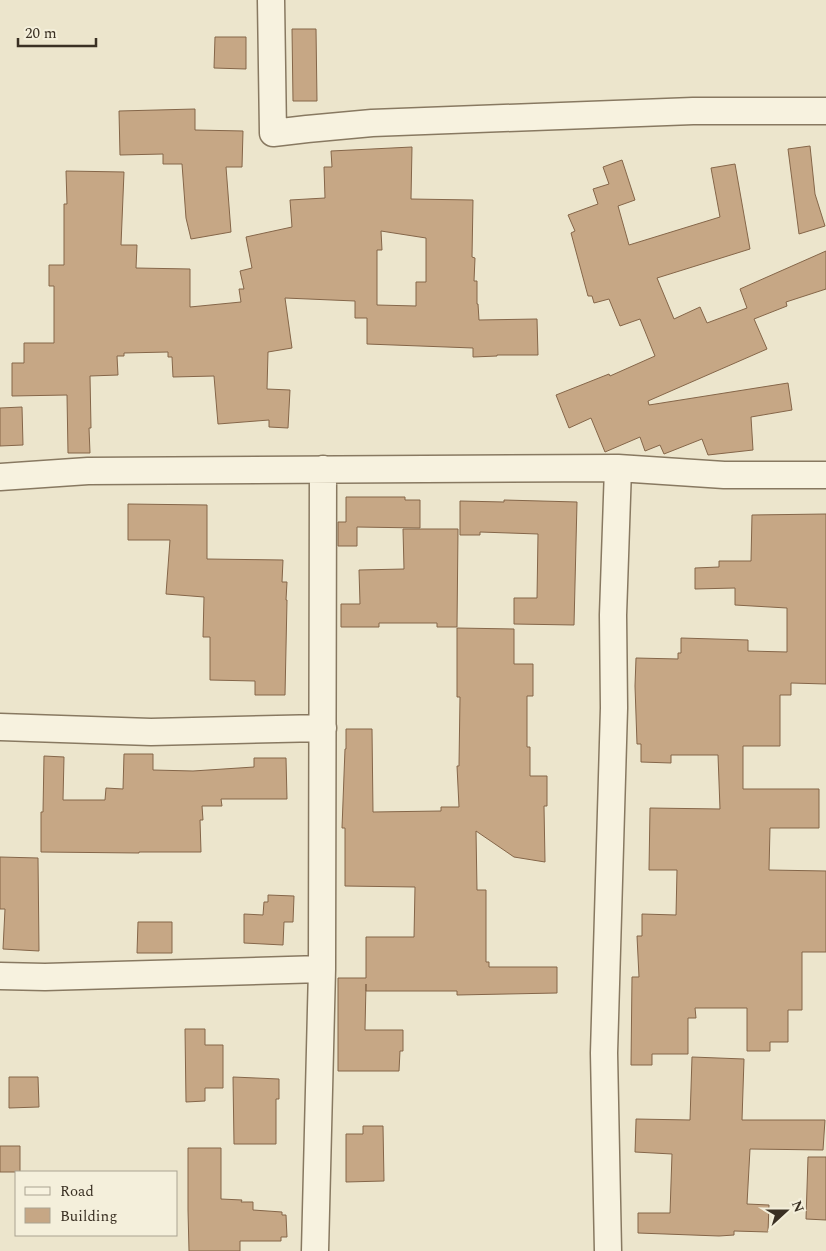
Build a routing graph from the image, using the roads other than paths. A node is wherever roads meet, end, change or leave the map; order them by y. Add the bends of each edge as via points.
1 (271, 0) edge
2 (826, 111) edge
3 (618, 468) junction
4 (323, 469) junction
5 (826, 475) edge
6 (0, 477) edge
7 (0, 727) edge
8 (323, 728) junction
9 (322, 969) junction
10 (0, 976) edge
11 (315, 1251) edge
12 (608, 1251) edge

1 - 2 street via 273,133 372,123 693,111
3 - 4 street
3 - 5 street via 724,475
3 - 12 street via 604,1053
4 - 6 street via 88,471
4 - 8 street
7 - 8 street via 151,732
8 - 9 street
9 - 10 street
9 - 11 street

